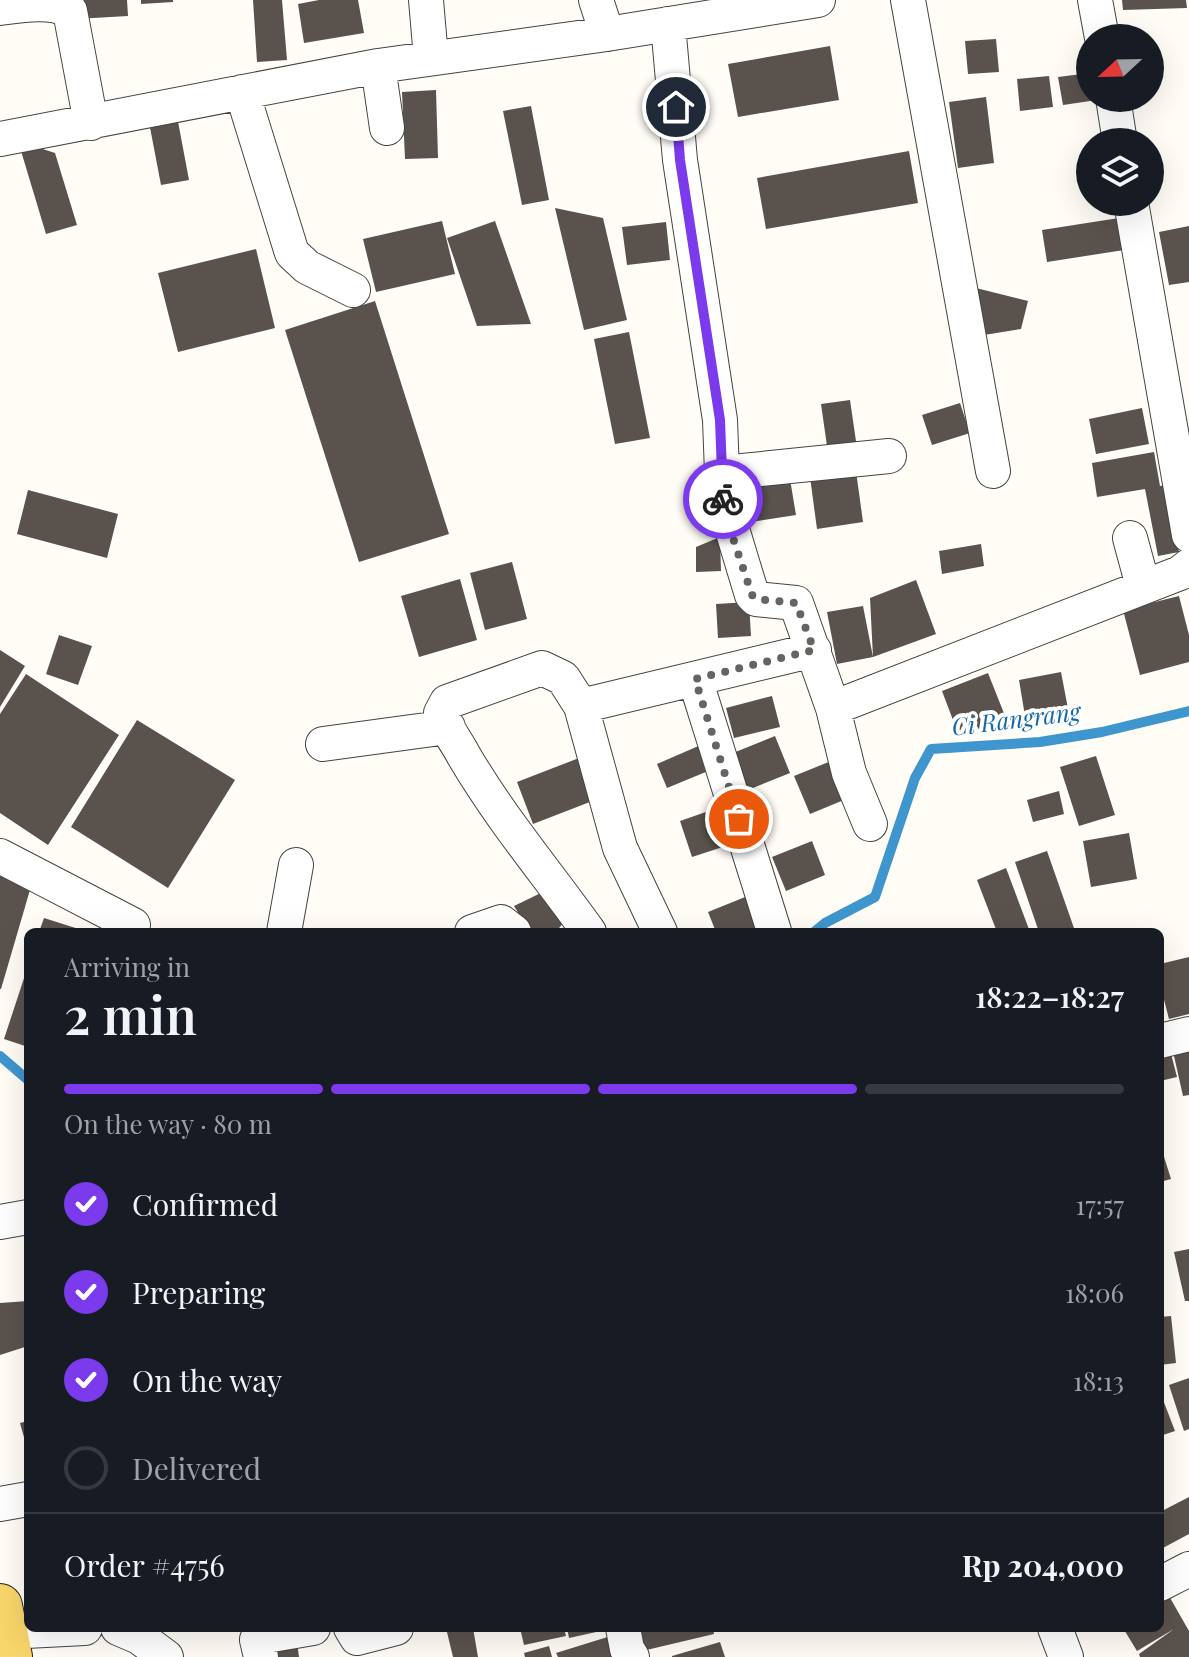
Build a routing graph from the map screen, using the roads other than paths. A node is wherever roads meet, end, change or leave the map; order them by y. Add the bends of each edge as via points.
1 (426, 0) edge
2 (596, 0) edge
3 (818, 0) edge
4 (908, 0) edge
5 (1095, 0) edge
6 (0, 8) edge
7 (668, 24) junction
8 (1099, 24) edge
9 (607, 34) junction
10 (431, 58) junction
11 (378, 66) junction
12 (242, 92) junction
13 (91, 123) junction
14 (387, 128) dead end
15 (0, 139) edge
16 (1133, 216) edge
17 (353, 290) dead end
18 (889, 456) dead end
19 (993, 471) dead end
20 (722, 473) junction
21 (1189, 535) edge
22 (1130, 538) dead end
23 (1189, 566) edge
24 (1143, 586) junction
25 (814, 650) junction
26 (695, 679) junction
27 (581, 706) junction
28 (833, 708) junction
29 (448, 727) junction
30 (323, 744) dead end
31 (870, 824) dead end
32 (0, 856) edge
33 (296, 865) dead end
34 (133, 925) dead end
35 (285, 928) edge
36 (484, 928) edge
37 (509, 928) edge
38 (586, 928) edge
39 (658, 928) edge
40 (773, 928) edge
41 (1189, 1034) edge
42 (1164, 1040) edge
43 (24, 1218) edge
44 (0, 1222) edge
45 (24, 1500) edge
46 (0, 1504) edge
47 (127, 1632) edge
48 (302, 1632) edge
49 (353, 1632) edge
50 (380, 1632) edge
51 (624, 1632) edge
52 (261, 1647) edge
53 (166, 1657) edge
54 (632, 1657) edge

1 - 10 street
2 - 9 street
3 - 7 street
4 - 19 street
5 - 8 street
6 - 13 street via 49,3 70,11
7 - 9 street
7 - 20 street via 680,160 720,420
9 - 10 street
10 - 11 street
11 - 12 street
11 - 14 street
12 - 13 street
12 - 17 street via 292,253 307,267
13 - 15 street
16 - 21 street
18 - 20 street
20 - 25 street via 730,529 752,595 796,603
22 - 24 street
23 - 24 street
24 - 28 street
25 - 26 street
25 - 28 street
26 - 27 street
26 - 40 street
27 - 29 street via 559,675 535,669 447,702 441,713
27 - 39 street via 620,848
28 - 31 street via 849,773
29 - 30 street
29 - 38 street via 488,797
32 - 34 street
33 - 35 street
36 - 37 street via 501,922
41 - 42 street
43 - 44 street
45 - 46 street
47 - 53 street
48 - 52 street
49 - 50 street via 357,1638
51 - 54 street

